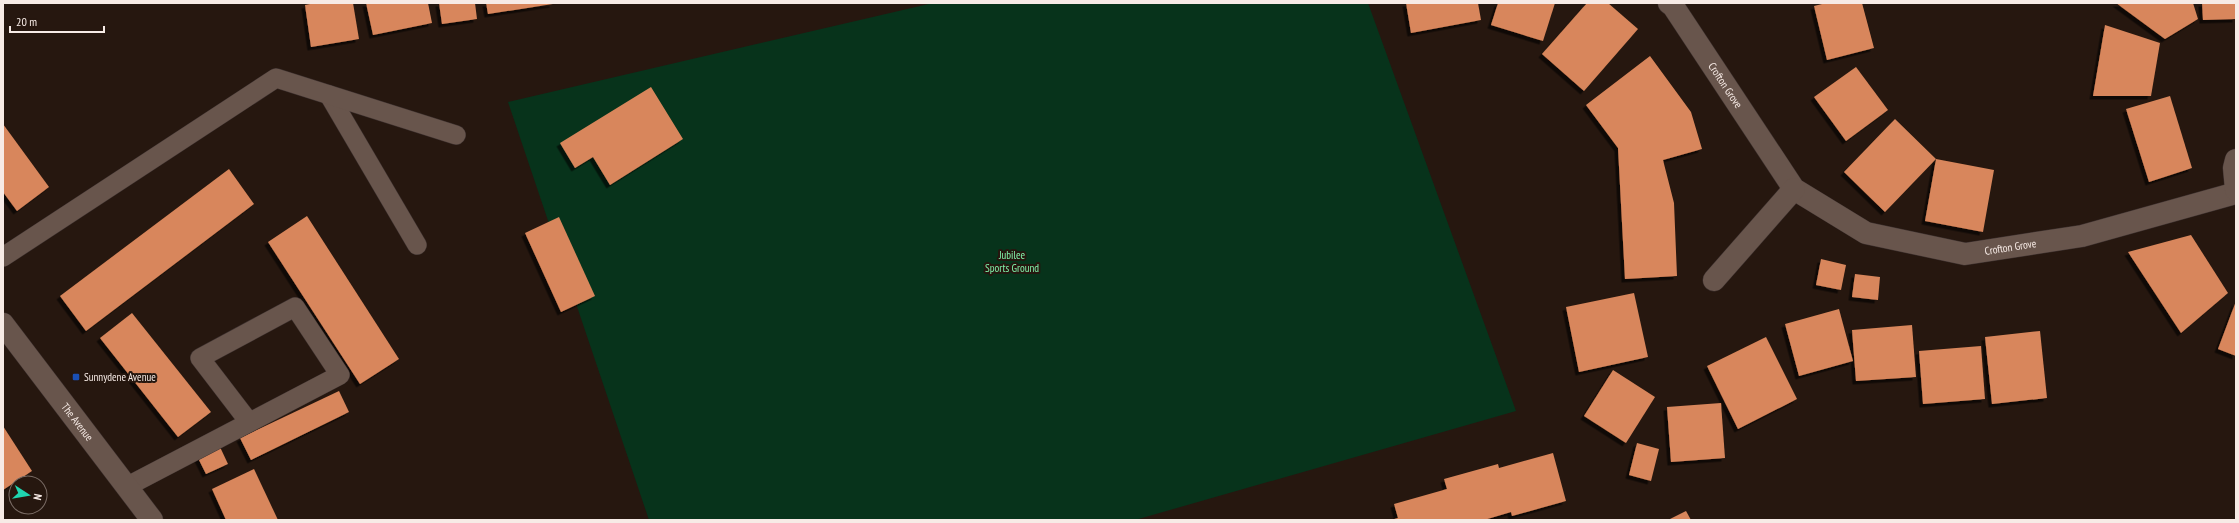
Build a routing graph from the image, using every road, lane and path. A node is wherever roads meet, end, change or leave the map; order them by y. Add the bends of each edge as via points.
1 (1669, 3) edge
2 (329, 95) junction
3 (456, 135) dead end
4 (2236, 160) edge
5 (1794, 189) junction
6 (2236, 191) edge
7 (417, 245) dead end
8 (3, 257) edge
9 (1714, 280) dead end
10 (3, 324) edge
11 (249, 422) junction
12 (126, 486) junction
13 (152, 520) edge

1 - 5 street, Crofton Grove
2 - 3 lane
2 - 7 lane
2 - 8 lane via 276,78
4 - 6 street
5 - 6 street, Crofton Grove via 1866,233 1965,254 2082,236
5 - 9 street
10 - 12 street, The Avenue
11 - 11 lane via 200,358 295,307 340,375
11 - 12 lane
12 - 13 street, The Avenue

